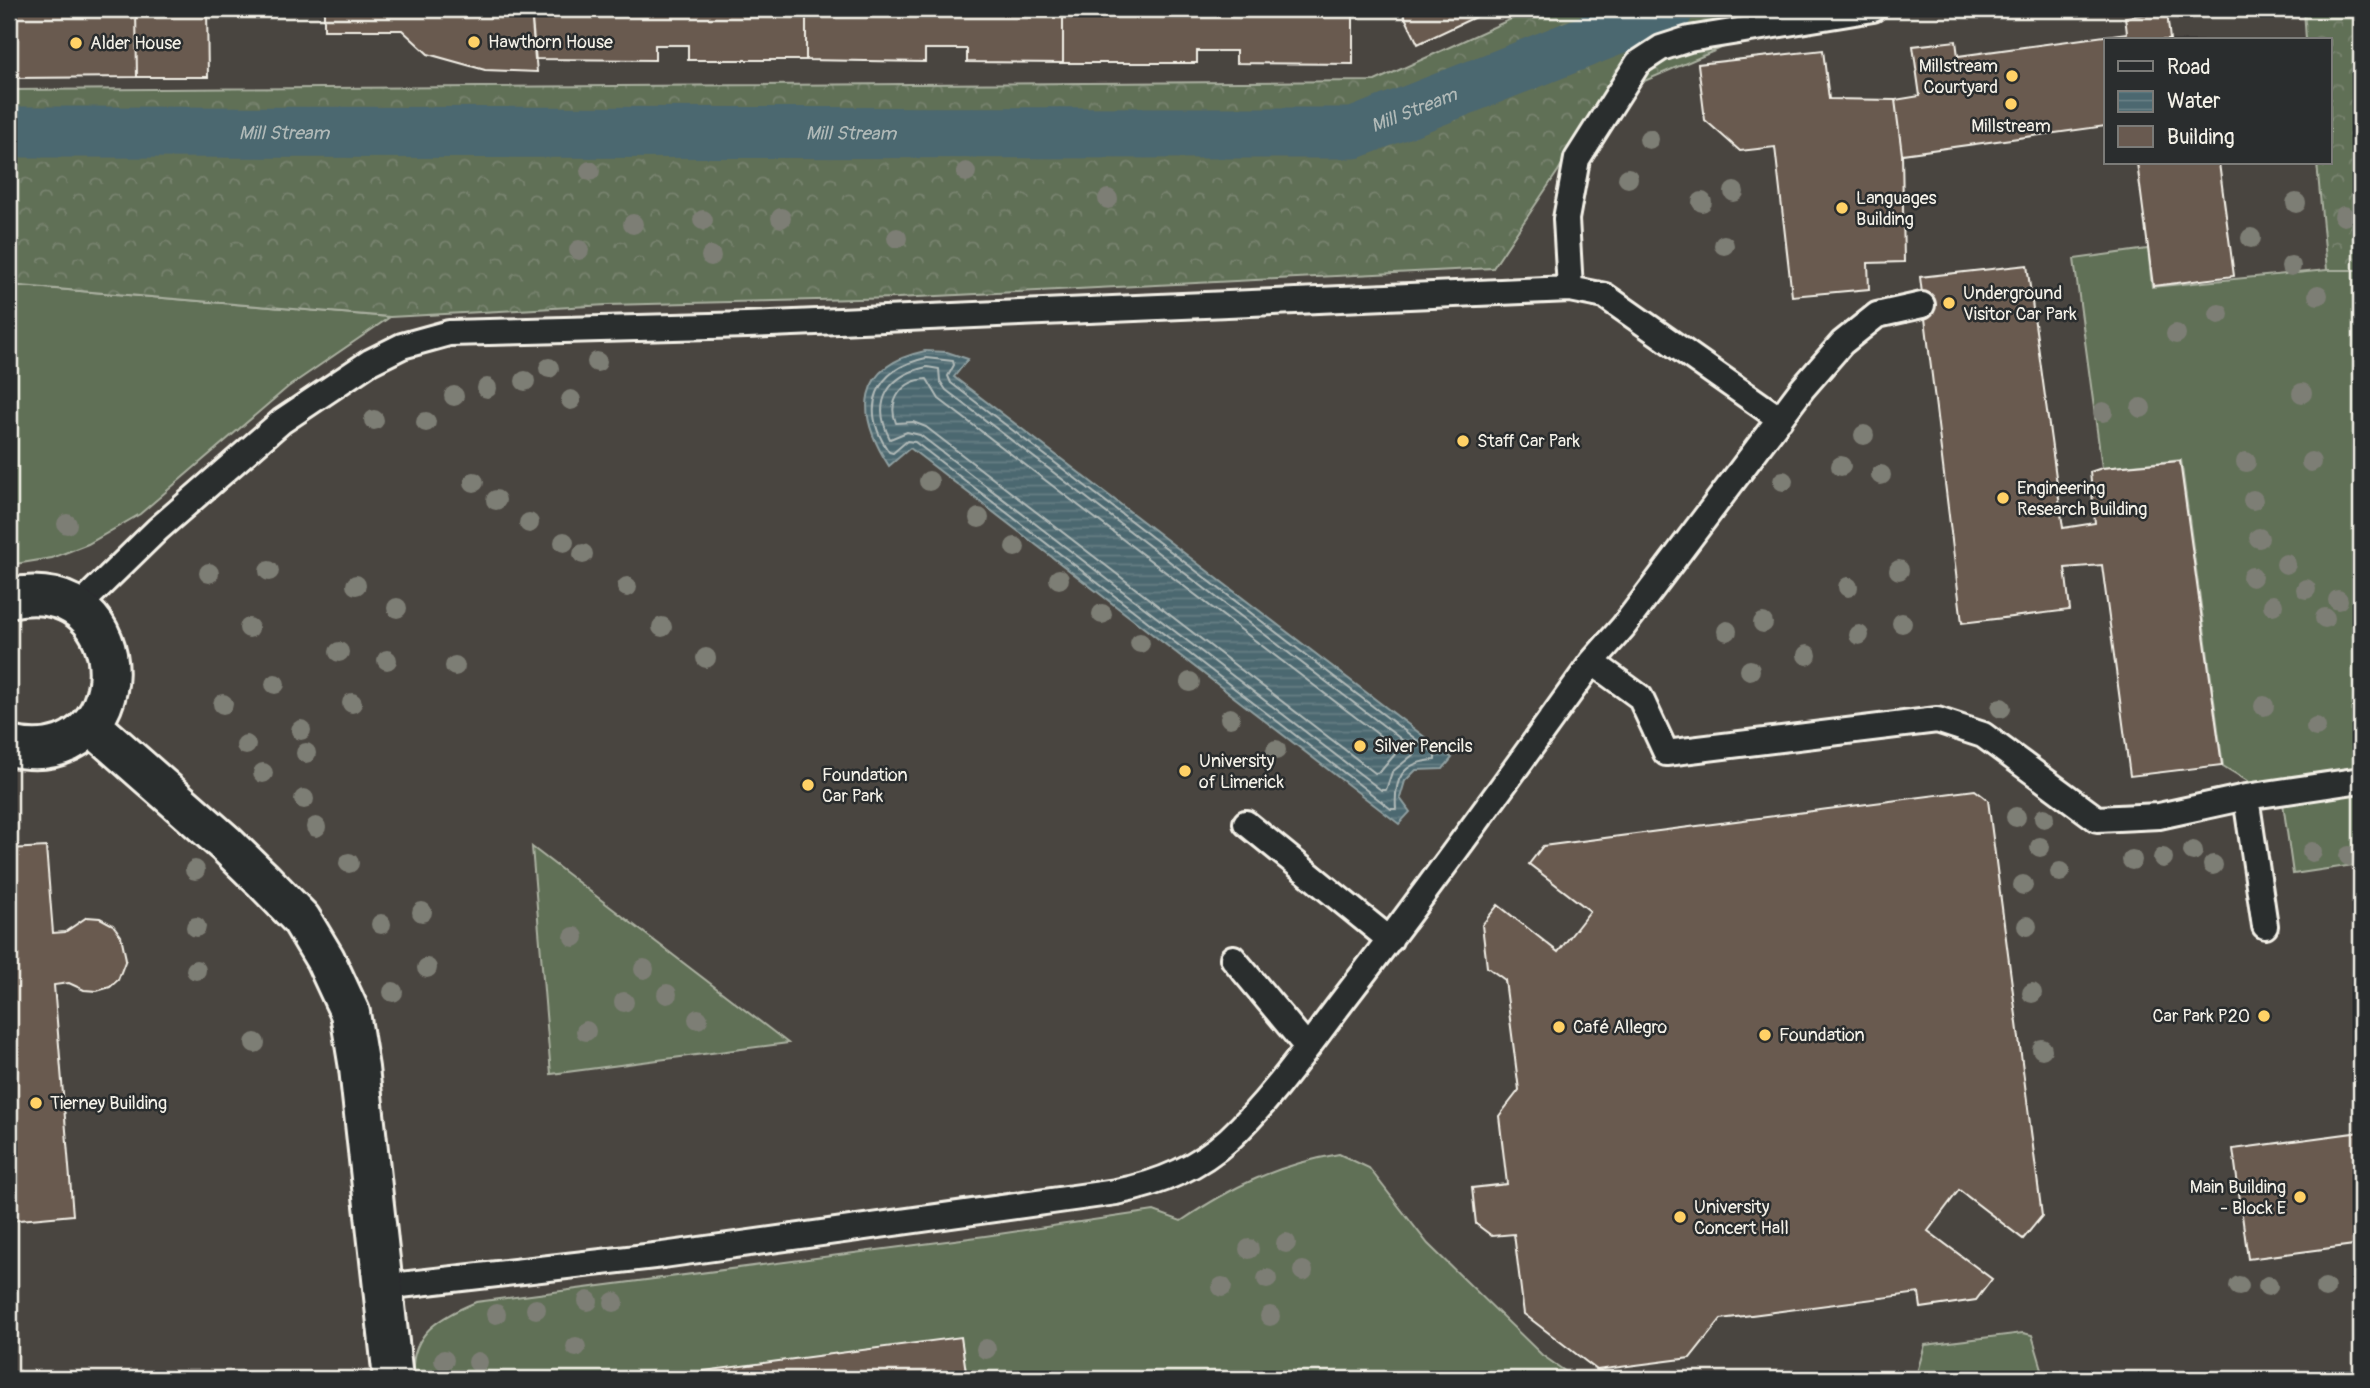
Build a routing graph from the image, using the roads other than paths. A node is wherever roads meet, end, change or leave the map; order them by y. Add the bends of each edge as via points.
1 (1873, 9) edge
2 (1570, 289) junction
3 (1922, 305) dead end
4 (1780, 419) junction
5 (9, 598) edge
6 (77, 608) junction
7 (1592, 662) junction
8 (91, 725) junction
9 (9, 746) edge
10 (2361, 780) edge
11 (2246, 797) junction
12 (1246, 823) dead end
13 (2265, 926) dead end
14 (1390, 940) junction
15 (1233, 958) dead end
16 (1307, 1046) junction
17 (383, 1287) junction
18 (393, 1379) edge

1 - 2 lane via 1689,38 1638,63 1577,159 1566,219
2 - 4 lane via 1605,296
2 - 6 lane via 747,325 449,333 402,346 370,362 282,421 158,529
3 - 4 lane via 1877,315 1858,329
4 - 7 lane
5 - 6 street via 33,593 56,597
6 - 8 street via 97,626 110,663 105,703
7 - 11 lane via 1640,696 1666,753 1937,720 1983,735 2097,819 2159,816
7 - 14 lane
8 - 9 street via 50,748
8 - 17 street via 264,881 301,919 325,959 350,1013
10 - 11 lane
11 - 13 lane
12 - 14 lane
14 - 16 lane
15 - 16 lane
16 - 17 lane via 1228,1139 1183,1171 1153,1185 663,1255
17 - 18 street

